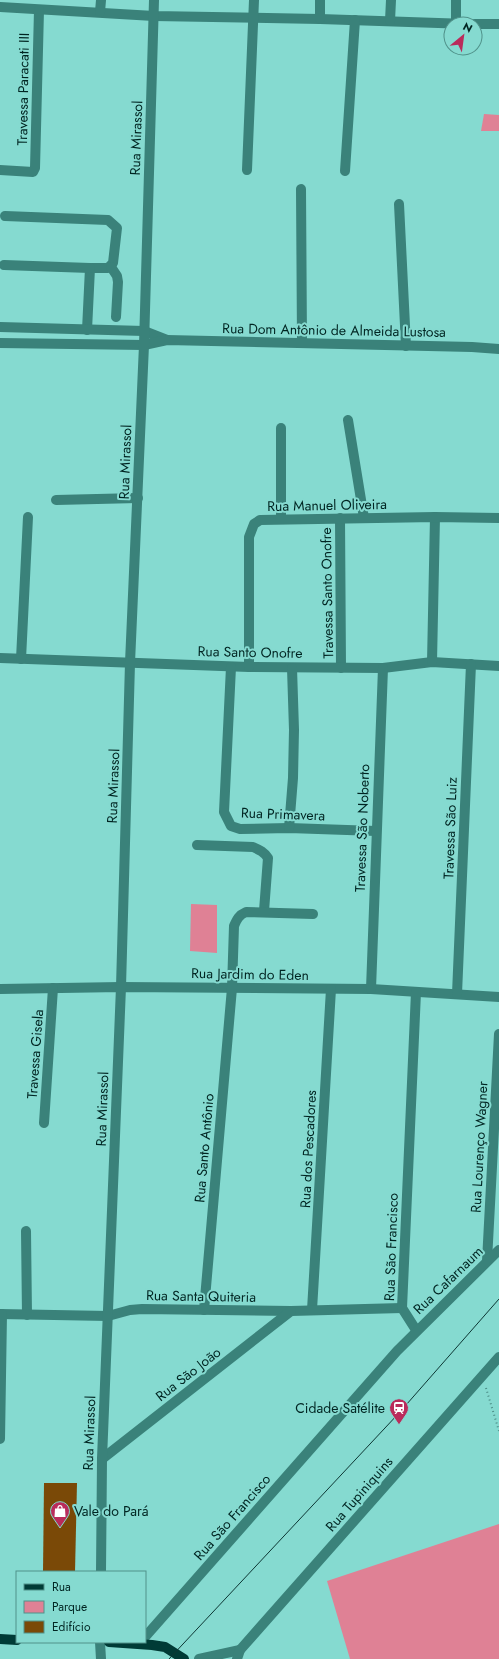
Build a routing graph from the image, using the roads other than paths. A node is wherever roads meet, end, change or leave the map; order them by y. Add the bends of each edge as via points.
1 (53, 0) edge
2 (101, 0) edge
3 (154, 0) edge
4 (254, 0) edge
5 (320, 0) edge
6 (391, 0) edge
7 (456, 4) edge
8 (6, 5) edge
9 (39, 10) junction
10 (53, 10) junction
11 (100, 12) junction
12 (154, 16) junction
13 (456, 16) edge
14 (253, 18) junction
15 (320, 19) junction
16 (355, 20) junction
17 (390, 21) junction
18 (443, 23) edge
19 (483, 24) edge
20 (499, 24) edge
21 (0, 170) edge
22 (247, 170) dead end
23 (345, 171) dead end
24 (302, 189) dead end
25 (399, 204) dead end
26 (5, 216) dead end
27 (4, 265) dead end
28 (111, 266) junction
29 (90, 268) junction
30 (116, 317) dead end
31 (0, 327) edge
32 (87, 330) junction
33 (144, 331) junction
34 (167, 340) junction
35 (0, 343) edge
36 (302, 343) junction
37 (144, 345) junction
38 (406, 346) junction
39 (499, 349) edge
40 (348, 420) dead end
41 (281, 428) dead end
42 (138, 498) junction
43 (56, 500) dead end
44 (28, 517) dead end
45 (435, 517) junction
46 (340, 518) junction
47 (364, 518) junction
48 (499, 518) edge
49 (281, 519) junction
50 (0, 658) edge
51 (21, 659) junction
52 (432, 662) junction
53 (130, 663) junction
54 (471, 664) junction
55 (499, 666) edge
56 (231, 667) junction
57 (249, 667) junction
58 (292, 668) junction
59 (341, 668) junction
60 (383, 668) junction
61 (289, 828) junction
62 (376, 831) junction
63 (197, 845) dead end
64 (264, 911) junction
65 (313, 914) dead end
66 (121, 987) junction
67 (53, 988) junction
68 (232, 988) junction
69 (0, 989) edge
70 (371, 989) junction
71 (331, 990) junction
72 (416, 992) junction
73 (457, 994) junction
74 (499, 997) edge
75 (499, 1034) edge
76 (44, 1123) dead end
77 (26, 1231) dead end
78 (499, 1250) edge
79 (487, 1261) junction
80 (402, 1308) junction
81 (204, 1310) junction
82 (312, 1310) junction
83 (292, 1311) junction
84 (1, 1314) edge
85 (27, 1315) junction
86 (108, 1316) junction
87 (416, 1330) junction
88 (499, 1356) edge
89 (0, 1438) edge
90 (102, 1459) junction
91 (101, 1571) edge
92 (146, 1636) edge
93 (0, 1639) edge
94 (16, 1640) edge
95 (146, 1642) edge
96 (100, 1643) edge
97 (239, 1654) edge
98 (176, 1656) edge
99 (101, 1659) edge
100 (184, 1659) edge
101 (199, 1659) edge

1 - 10 street
2 - 11 street
3 - 12 street, Rua Mirassol
4 - 14 street
5 - 15 street
6 - 17 street
7 - 13 street
8 - 9 street
9 - 10 street
9 - 21 street, Travessa Paracati III via 35,168 33,172
10 - 11 street
11 - 12 street
12 - 14 street
12 - 33 street, Rua Mirassol
14 - 15 street
14 - 22 street
15 - 16 street
16 - 17 street
16 - 23 street
17 - 18 street
19 - 20 street
24 - 36 street
25 - 38 street
26 - 28 street via 108,220 117,228 114,260
27 - 29 street
28 - 29 street
28 - 30 street via 118,282
29 - 32 street
31 - 32 street, Rua Dom Antônio de Almeida Lustosa
32 - 33 street, Rua Dom Antônio de Almeida Lustosa
33 - 34 street, Rua Dom Antônio de Almeida Lustosa
33 - 37 street, Rua Mirassol
34 - 36 street, Rua Dom Antônio de Almeida Lustosa
34 - 37 street, Rua Dom Antônio de Almeida Lustosa
35 - 37 street, Rua Dom Antônio de Almeida Lustosa
36 - 38 street, Rua Dom Antônio de Almeida Lustosa
37 - 42 street, Rua Mirassol
38 - 39 street, Rua Dom Antônio de Almeida Lustosa
40 - 47 street
41 - 49 street
42 - 43 street
42 - 53 street, Rua Mirassol
44 - 51 street
45 - 47 street, Rua Manuel Oliveira
45 - 48 street, Rua Manuel Oliveira
45 - 52 street
46 - 47 street, Rua Manuel Oliveira
46 - 49 street, Rua Manuel Oliveira
46 - 59 street, Travessa Santo Onofre
49 - 57 street, Rua Manuel Oliveira via 260,520 250,530
50 - 51 street, Rua Santo Onofre
51 - 53 street, Rua Santo Onofre
52 - 54 street, Rua Santo Onofre
52 - 60 street, Rua Santo Onofre
53 - 56 street, Rua Santo Onofre
53 - 66 street, Rua Mirassol
54 - 55 street, Rua Santo Onofre
54 - 73 street, Travessa São Luiz
56 - 57 street, Rua Santo Onofre
56 - 61 street, Rua Primavera via 224,812 231,826 240,829
57 - 58 street, Rua Santo Onofre
58 - 59 street, Rua Santo Onofre
58 - 61 street via 294,730
59 - 60 street, Rua Santo Onofre
60 - 62 street, Travessa São Noberto
61 - 62 street, Rua Primavera
62 - 70 street, Travessa São Noberto
63 - 64 street via 253,848 265,853 268,858
64 - 65 street
64 - 68 street, Rua Santo Antônio via 240,914 234,926
66 - 67 street, Rua Jardim do Eden
66 - 68 street, Rua Jardim do Eden
66 - 86 street, Rua Mirassol
67 - 69 street, Rua Jardim do Eden
67 - 76 street, Travessa Gisela
68 - 71 street, Rua Jardim do Eden
68 - 81 street, Rua Santo Antônio
70 - 71 street, Rua Jardim do Eden
70 - 72 street, Rua Jardim do Eden
71 - 82 street, Rua dos Pescadores
72 - 73 street, Rua Jardim do Eden
72 - 80 street, Rua São Francisco
73 - 74 street, Rua Jardim do Eden
75 - 79 street, Rua Lourenço Wagner
77 - 85 street
78 - 79 street, Rua Cafarnaum
79 - 87 street, Rua Cafarnaum
80 - 82 street, Rua Santa Quiteria
80 - 87 street, Rua São Francisco
81 - 83 street, Rua Santa Quiteria
81 - 86 street, Rua Santa Quiteria via 130,1310
82 - 83 street, Rua Santa Quiteria
83 - 90 street, Rua São João
84 - 85 street, Rua Santa Quiteria
84 - 89 street
85 - 86 street, Rua Santa Quiteria
86 - 90 street, Rua Mirassol
87 - 92 street, Rua São Francisco
88 - 97 street, Rua Tupiniquins
90 - 91 street, Rua Mirassol
93 - 94 main road
95 - 98 main road via 164,1648
96 - 99 street
97 - 101 street, Rua Tupiniquins
98 - 100 main road

